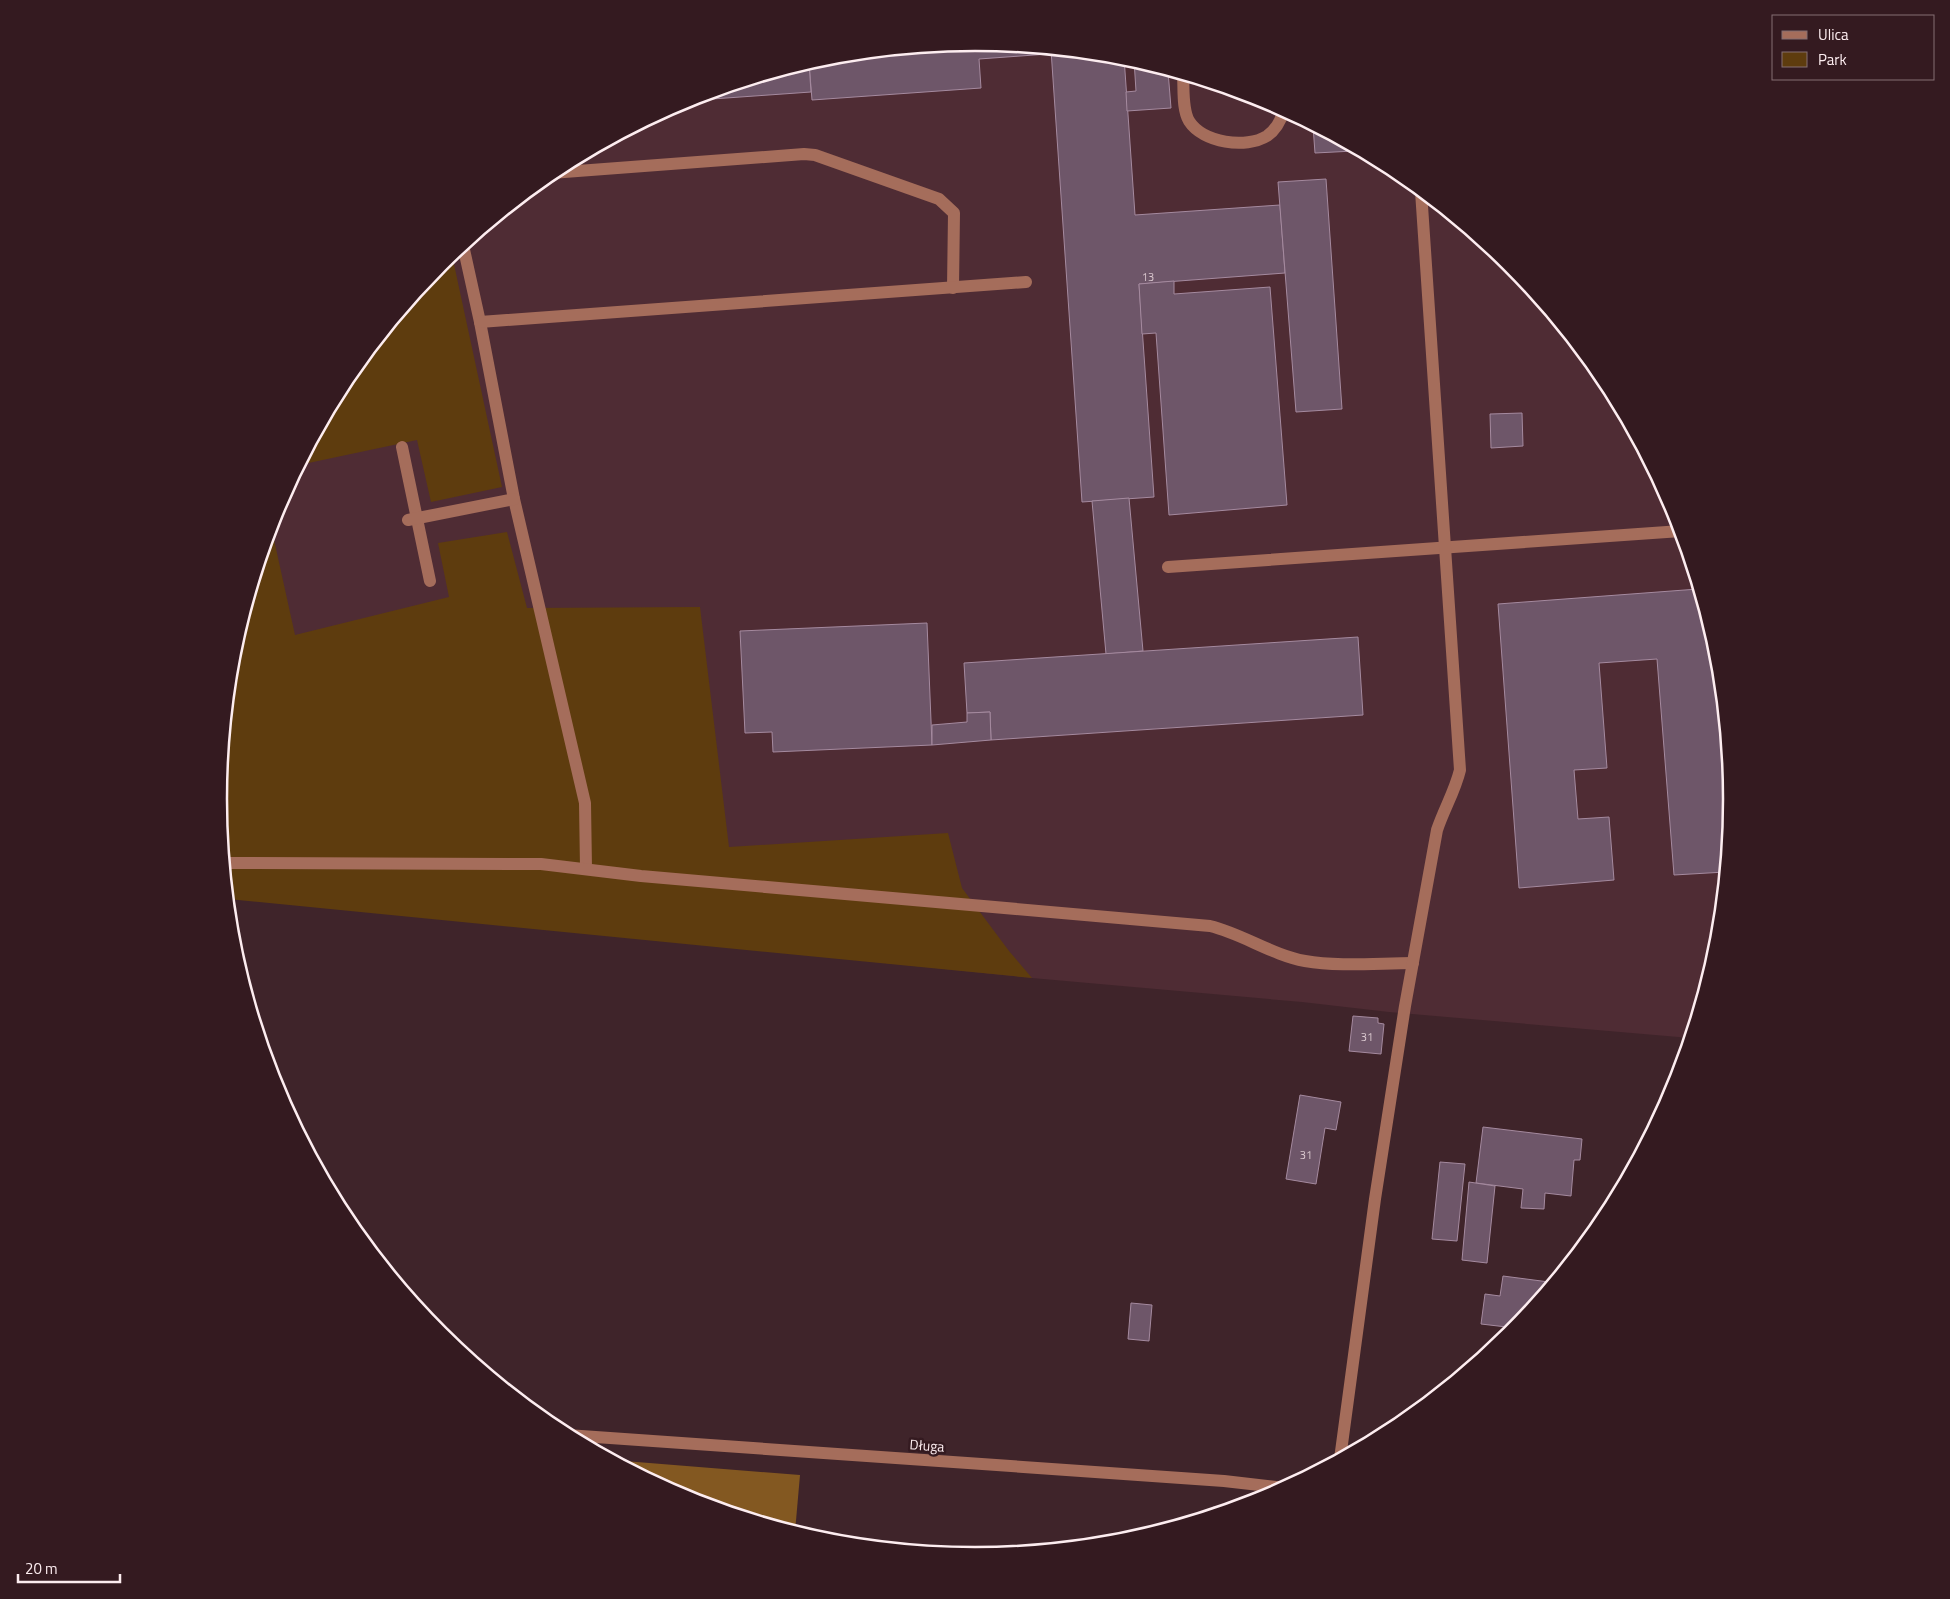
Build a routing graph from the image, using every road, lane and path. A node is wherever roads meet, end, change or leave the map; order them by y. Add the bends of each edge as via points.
1 (1183, 81) edge
2 (1281, 117) edge
3 (567, 172) edge
4 (1423, 200) edge
5 (465, 253) edge
6 (1026, 282) dead end
7 (953, 288) junction
8 (480, 322) junction
9 (402, 447) dead end
10 (514, 499) junction
11 (412, 519) junction
12 (1674, 533) edge
13 (1445, 549) junction
14 (1168, 566) dead end
15 (430, 581) dead end
16 (230, 863) edge
17 (586, 868) junction
18 (1413, 963) junction
19 (582, 1436) edge
20 (1341, 1452) edge
21 (1272, 1486) edge

1 - 2 street via 1188,120 1204,136 1218,141 1258,140 1268,135
3 - 7 street via 815,155 940,199 954,214
4 - 13 street
5 - 8 street
6 - 7 street
7 - 8 street
8 - 10 street
9 - 11 street
10 - 11 street
10 - 17 street via 585,804
11 - 15 street
12 - 13 street
13 - 14 street
13 - 18 street via 1460,770 1456,788 1437,830
16 - 17 street via 541,864
17 - 18 street via 642,876 1210,926 1305,961
18 - 20 street via 1375,1199
19 - 21 street, Długa via 1224,1480

